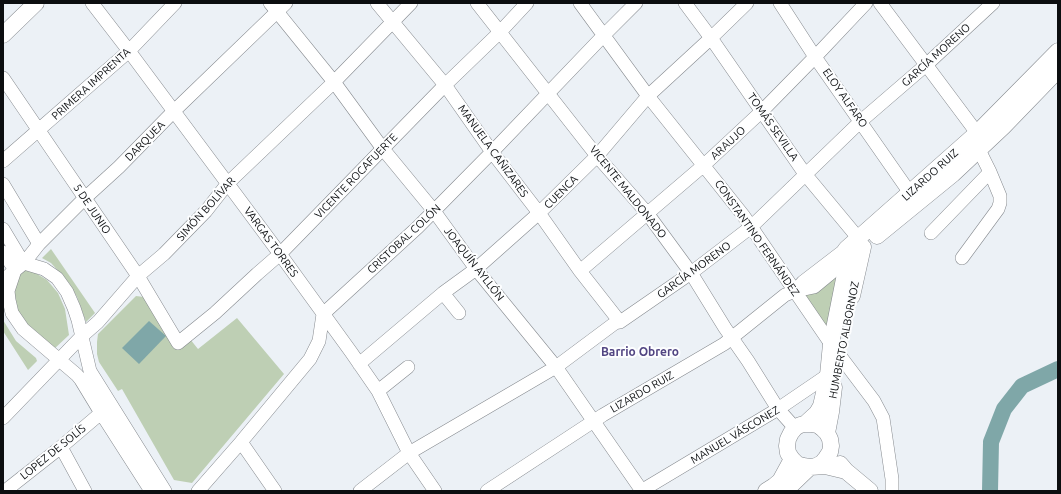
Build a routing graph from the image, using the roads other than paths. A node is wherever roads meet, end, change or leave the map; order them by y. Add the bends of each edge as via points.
1 (24, 3) edge
2 (36, 3) edge
3 (92, 3) edge
4 (175, 3) edge
5 (286, 3) edge
6 (377, 3) edge
7 (411, 3) edge
8 (477, 3) edge
9 (527, 3) edge
10 (580, 3) edge
11 (636, 3) edge
12 (685, 3) edge
13 (746, 3) edge
14 (780, 3) edge
15 (866, 3) edge
16 (880, 3) edge
17 (986, 5) edge
18 (273, 8) edge
19 (392, 22) junction
20 (3, 23) edge
21 (500, 32) junction
22 (3, 35) edge
23 (604, 35) junction
24 (711, 38) junction
25 (129, 51) junction
26 (1058, 51) edge
27 (816, 57) junction
28 (926, 65) junction
29 (1058, 70) edge
30 (3, 78) edge
31 (334, 82) junction
32 (445, 85) junction
33 (548, 93) junction
34 (648, 96) junction
35 (174, 111) junction
36 (762, 111) junction
37 (861, 121) junction
38 (39, 130) junction
39 (980, 143) junction
40 (383, 149) junction
41 (492, 152) junction
42 (597, 156) junction
43 (3, 161) edge
44 (704, 165) junction
45 (990, 172) junction
46 (806, 174) junction
47 (228, 183) junction
48 (3, 184) edge
49 (910, 193) junction
50 (85, 198) junction
51 (434, 211) junction
52 (539, 213) junction
53 (648, 213) junction
54 (751, 227) junction
55 (3, 229) edge
56 (931, 233) dead end
57 (861, 243) junction
58 (39, 244) junction
59 (3, 252) edge
60 (280, 254) junction
61 (847, 254) junction
62 (962, 258) dead end
63 (19, 266) junction
64 (476, 269) junction
65 (580, 271) junction
66 (691, 273) junction
67 (138, 276) junction
68 (3, 280) edge
69 (795, 291) junction
70 (443, 294) junction
71 (459, 313) dead end
72 (323, 314) junction
73 (620, 322) junction
74 (82, 336) junction
75 (732, 338) junction
76 (178, 343) joint
77 (835, 349) junction
78 (60, 360) junction
79 (359, 364) junction
80 (408, 367) dead end
81 (556, 367) junction
82 (828, 376) junction
83 (378, 391) junction
84 (778, 409) junction
85 (101, 413) junction
86 (3, 418) edge
87 (594, 421) junction
88 (800, 426) junction
89 (827, 433) junction
90 (241, 442) junction
91 (61, 447) junction
92 (830, 452) junction
93 (409, 453) junction
94 (792, 459) junction
95 (813, 467) junction
96 (846, 471) junction
97 (5, 491) edge
98 (85, 491) edge
99 (150, 491) edge
100 (165, 491) edge
101 (198, 491) edge
102 (275, 491) edge
103 (360, 491) edge
104 (435, 491) edge
105 (487, 491) edge
106 (642, 491) edge
107 (766, 491) edge
108 (785, 491) edge
109 (870, 491) edge
110 (892, 491) edge

1 - 20 main road
2 - 22 main road
3 - 25 street, VARGAS TORRES
4 - 25 street, PRIMERA IMPRENTA
5 - 18 street, DARQUEA
6 - 19 street, MANUELA CAÑIZARES
7 - 19 street, SIMÓN BOLÍVAR
8 - 21 street, VICENTE MALDONADO
9 - 21 street, VICENTE ROCAFUERTE
10 - 23 street, CONSTANTINO FERNÁNDEZ
11 - 23 street, CRISTOBAL COLÓN
12 - 24 street, TOMÁS SEVILLA
13 - 24 street, CUENCA
14 - 27 street, ELOY ALFARO
15 - 27 street, ARAUJO
16 - 28 street
17 - 28 street, GARCÍA MORENO
18 - 31 street, JOAQUÍN AYLLÓN
18 - 35 street, DARQUEA
19 - 31 street, SIMÓN BOLÍVAR
19 - 32 street, MANUELA CAÑIZARES
21 - 32 street, VICENTE ROCAFUERTE
21 - 33 street, VICENTE MALDONADO
23 - 33 street, CRISTOBAL COLÓN
23 - 34 street, CONSTANTINO FERNÁNDEZ
24 - 34 street, CUENCA
24 - 36 street, TOMÁS SEVILLA
25 - 35 street, VARGAS TORRES
25 - 38 street, PRIMERA IMPRENTA
26 - 39 main road, LIZARDO RUIZ
27 - 36 street, ARAUJO
27 - 37 street, ELOY ALFARO
28 - 37 street, GARCÍA MORENO
28 - 39 street
29 - 39 main road, LIZARDO RUIZ
30 - 38 street, 5 DE JUNIO
31 - 40 street, JOAQUÍN AYLLÓN
31 - 47 street, SIMÓN BOLÍVAR
32 - 40 street, VICENTE ROCAFUERTE
32 - 41 street, MANUELA CAÑIZARES
33 - 41 street, CRISTOBAL COLÓN
33 - 42 street, VICENTE MALDONADO
34 - 42 street, CUENCA
34 - 44 street, CONSTANTINO FERNÁNDEZ
35 - 47 street, VARGAS TORRES
35 - 50 street, DARQUEA
36 - 44 street, ARAUJO
36 - 46 street, TOMÁS SEVILLA
37 - 46 street, GARCÍA MORENO
37 - 49 street, ELOY ALFARO
38 - 43 street, PRIMERA IMPRENTA
38 - 50 street, 5 DE JUNIO
39 - 45 street
39 - 49 main road, LIZARDO RUIZ
39 - 57 main road, LIZARDO RUIZ via 953,174
40 - 51 street, JOAQUÍN AYLLÓN
40 - 60 street, VICENTE ROCAFUERTE
41 - 51 street, CRISTOBAL COLÓN
41 - 52 street, MANUELA CAÑIZARES
42 - 52 street, CUENCA
42 - 53 street, VICENTE MALDONADO
44 - 53 street, ARAUJO
44 - 54 street, CONSTANTINO FERNÁNDEZ
45 - 56 street
45 - 62 street via 1000,196 1000,203
46 - 54 street, GARCÍA MORENO
46 - 57 street, TOMÁS SEVILLA
47 - 60 street, VARGAS TORRES
47 - 67 street, SIMÓN BOLÍVAR via 206,211 164,254
48 - 58 street
49 - 57 main road, LIZARDO RUIZ
50 - 58 street, DARQUEA
50 - 67 street, 5 DE JUNIO
51 - 64 street, JOAQUÍN AYLLÓN
51 - 72 street, CRISTOBAL COLÓN
52 - 64 street, CUENCA
52 - 65 street, MANUELA CAÑIZARES
53 - 65 street, ARAUJO
53 - 66 street, VICENTE MALDONADO
54 - 66 street, GARCÍA MORENO
54 - 69 street, CONSTANTINO FERNÁNDEZ
55 - 63 street via 18,254
57 - 61 main road, LIZARDO RUIZ
57 - 77 main road, HUMBERTO ALBORNOZ via 859,260
58 - 63 street, DARQUEA
59 - 63 street
60 - 72 street, VARGAS TORRES
60 - 76 street, VICENTE ROCAFUERTE
61 - 69 street, LIZARDO RUIZ via 814,287
61 - 77 main road, HUMBERTO ALBORNOZ
63 - 68 street, DARQUEA
63 - 74 street via 44,269 57,278 74,308
63 - 78 street via 8,292 12,313 34,340
64 - 70 street, CUENCA
64 - 81 street, JOAQUÍN AYLLÓN
65 - 73 street, MANUELA CAÑIZARES
66 - 73 street, GARCÍA MORENO
66 - 75 street, VICENTE MALDONADO
67 - 74 street, SIMÓN BOLÍVAR via 98,322
67 - 76 street, 5 DE JUNIO
69 - 75 street, LIZARDO RUIZ via 785,295
69 - 77 street, CONSTANTINO FERNÁNDEZ
70 - 71 street
70 - 79 street, CUENCA
72 - 79 street, VARGAS TORRES
72 - 90 street via 319,341 310,359
73 - 81 street, GARCÍA MORENO via 615,323
74 - 78 street, SIMÓN BOLÍVAR
74 - 100 street via 90,371
75 - 84 street, VICENTE MALDONADO
75 - 87 street, LIZARDO RUIZ
77 - 82 main road, HUMBERTO ALBORNOZ
77 - 89 main road, HUMBERTO ALBORNOZ via 834,389
77 - 110 street, CONSTANTINO FERNÁNDEZ via 874,401 883,418
78 - 85 street via 81,380
78 - 86 street, SIMÓN BOLÍVAR
79 - 83 street, VARGAS TORRES
80 - 83 street
81 - 87 street, JOAQUÍN AYLLÓN
81 - 93 street, GARCÍA MORENO
82 - 84 street, MANUEL VÁSCONEZ
82 - 88 main road, HUMBERTO ALBORNOZ via 821,406 817,413
83 - 93 street, VARGAS TORRES
84 - 88 street, VICENTE MALDONADO
84 - 106 street, MANUEL VÁSCONEZ
85 - 91 street, LOPEZ DE SOLÍS
85 - 99 street
87 - 105 street, LIZARDO RUIZ
87 - 106 street, JOAQUÍN AYLLÓN
88 - 89 main road via 818,425
88 - 94 main road via 790,433 788,439 788,453
89 - 92 main road via 830,439
90 - 101 street
90 - 102 street
91 - 97 street, LOPEZ DE SOLÍS
91 - 98 street
92 - 95 main road via 822,463
92 - 96 main road
93 - 103 street, GARCÍA MORENO
93 - 104 street, VARGAS TORRES
94 - 95 main road via 797,464
94 - 107 main road via 780,480
95 - 96 main road via 825,466
95 - 108 main road
96 - 109 main road

